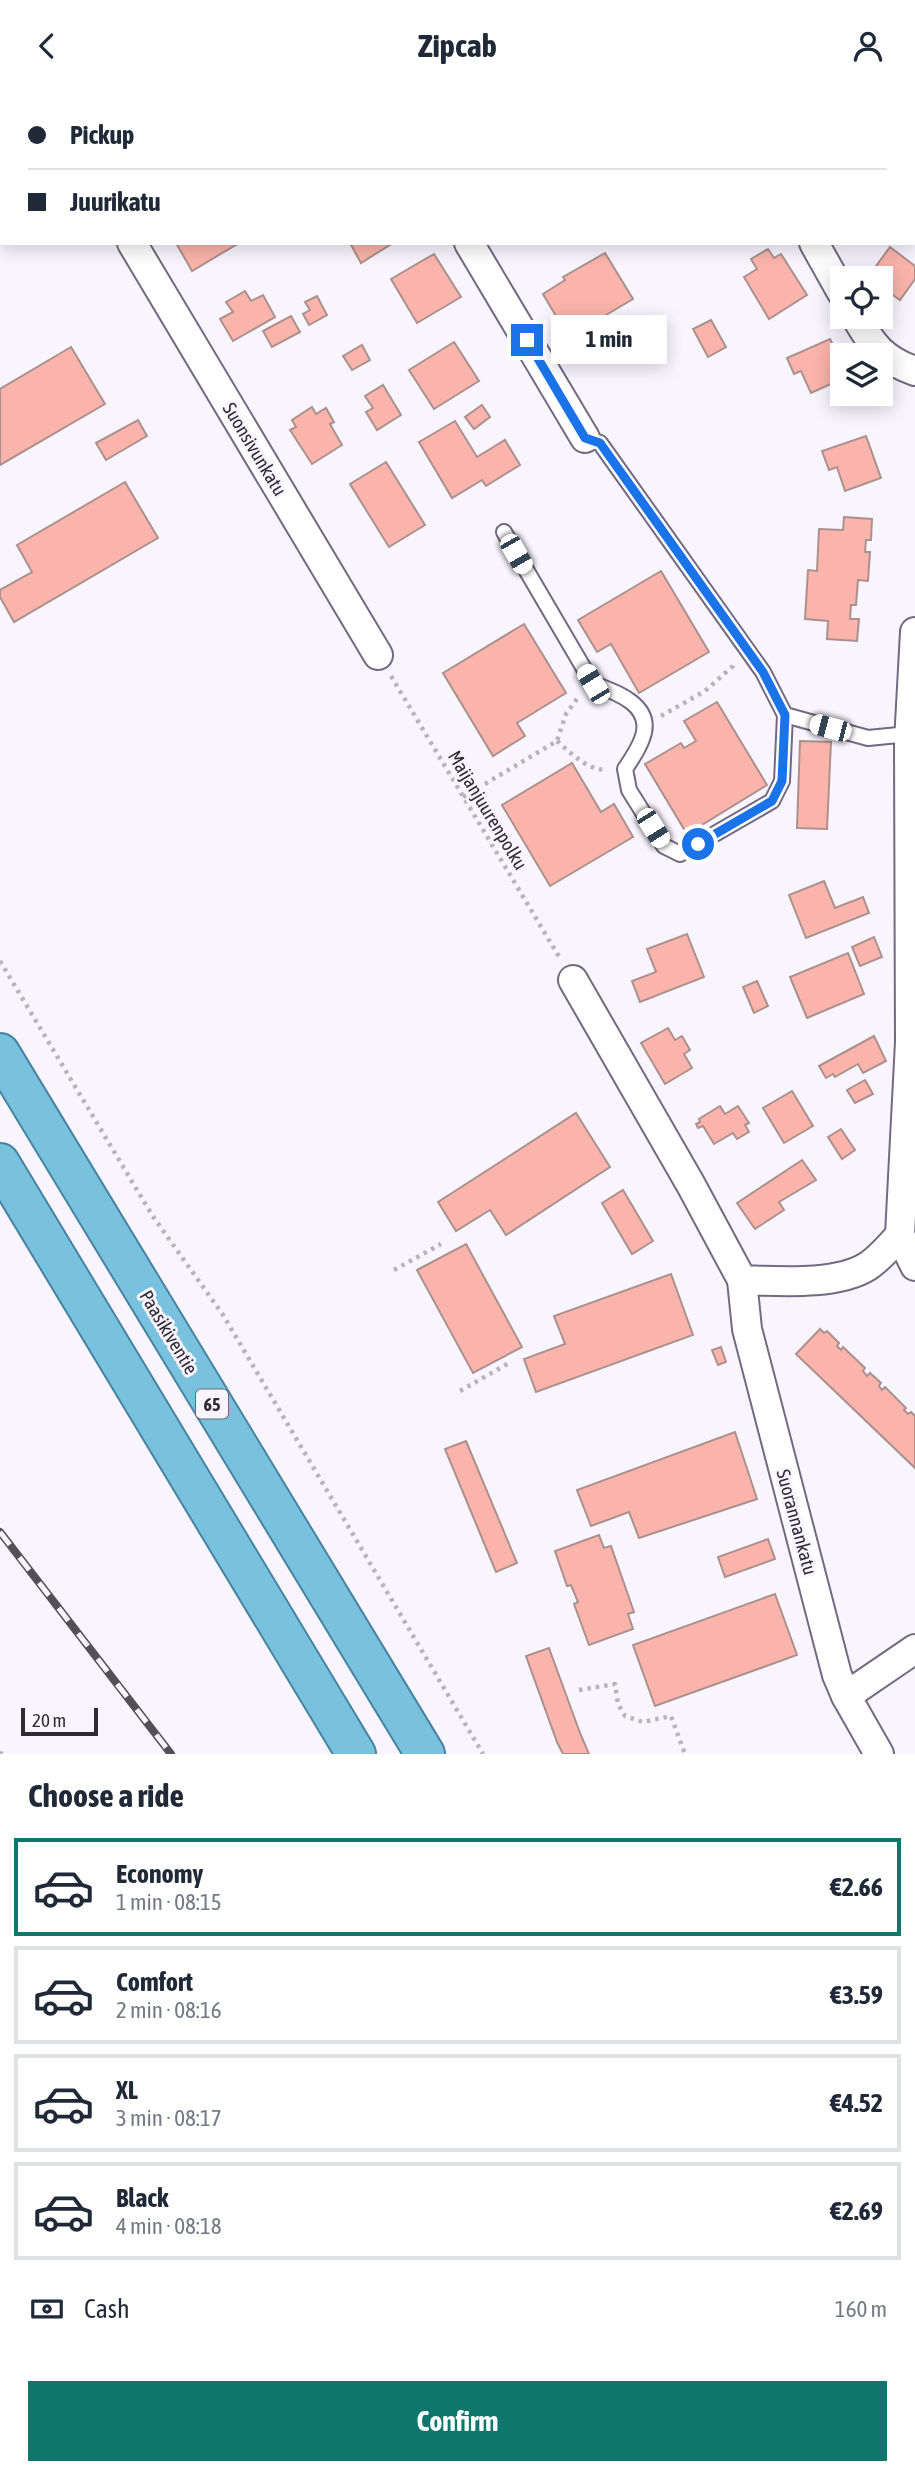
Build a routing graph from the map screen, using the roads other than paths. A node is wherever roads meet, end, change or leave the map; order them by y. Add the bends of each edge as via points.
1 (133, 245) edge
2 (470, 245) edge
3 (815, 245) edge
4 (830, 272) edge
5 (863, 329) edge
6 (915, 371) edge
7 (585, 438) joint
8 (504, 532) dead end
9 (915, 632) edge
10 (378, 655) road end
11 (785, 715) junction
12 (911, 739) edge
13 (573, 980) road end
14 (913, 983) edge
15 (0, 1053) edge
16 (0, 1164) edge
17 (900, 1235) junction
18 (915, 1266) edge
19 (742, 1280) junction
20 (915, 1649) edge
21 (846, 1696) junction
22 (356, 1754) edge
23 (425, 1754) edge
24 (879, 1754) edge

1 - 10 street, Suonsivunkatu
2 - 7 street
3 - 4 street
5 - 6 street via 872,345
7 - 11 lane via 600,443 763,672
8 - 11 lane via 593,684 621,693 645,720 643,738 625,769 629,790 664,846 680,854 772,801 782,781
9 - 12 street
11 - 12 lane via 868,738
12 - 14 street
13 - 19 street, Suorannankatu
14 - 17 street
15 - 23 highway, Paasikiventie / 65
16 - 22 highway
17 - 18 street
17 - 19 street via 867,1266 845,1275
19 - 21 street, Suorannankatu via 747,1329
20 - 21 street
21 - 24 street, Suorannankatu

